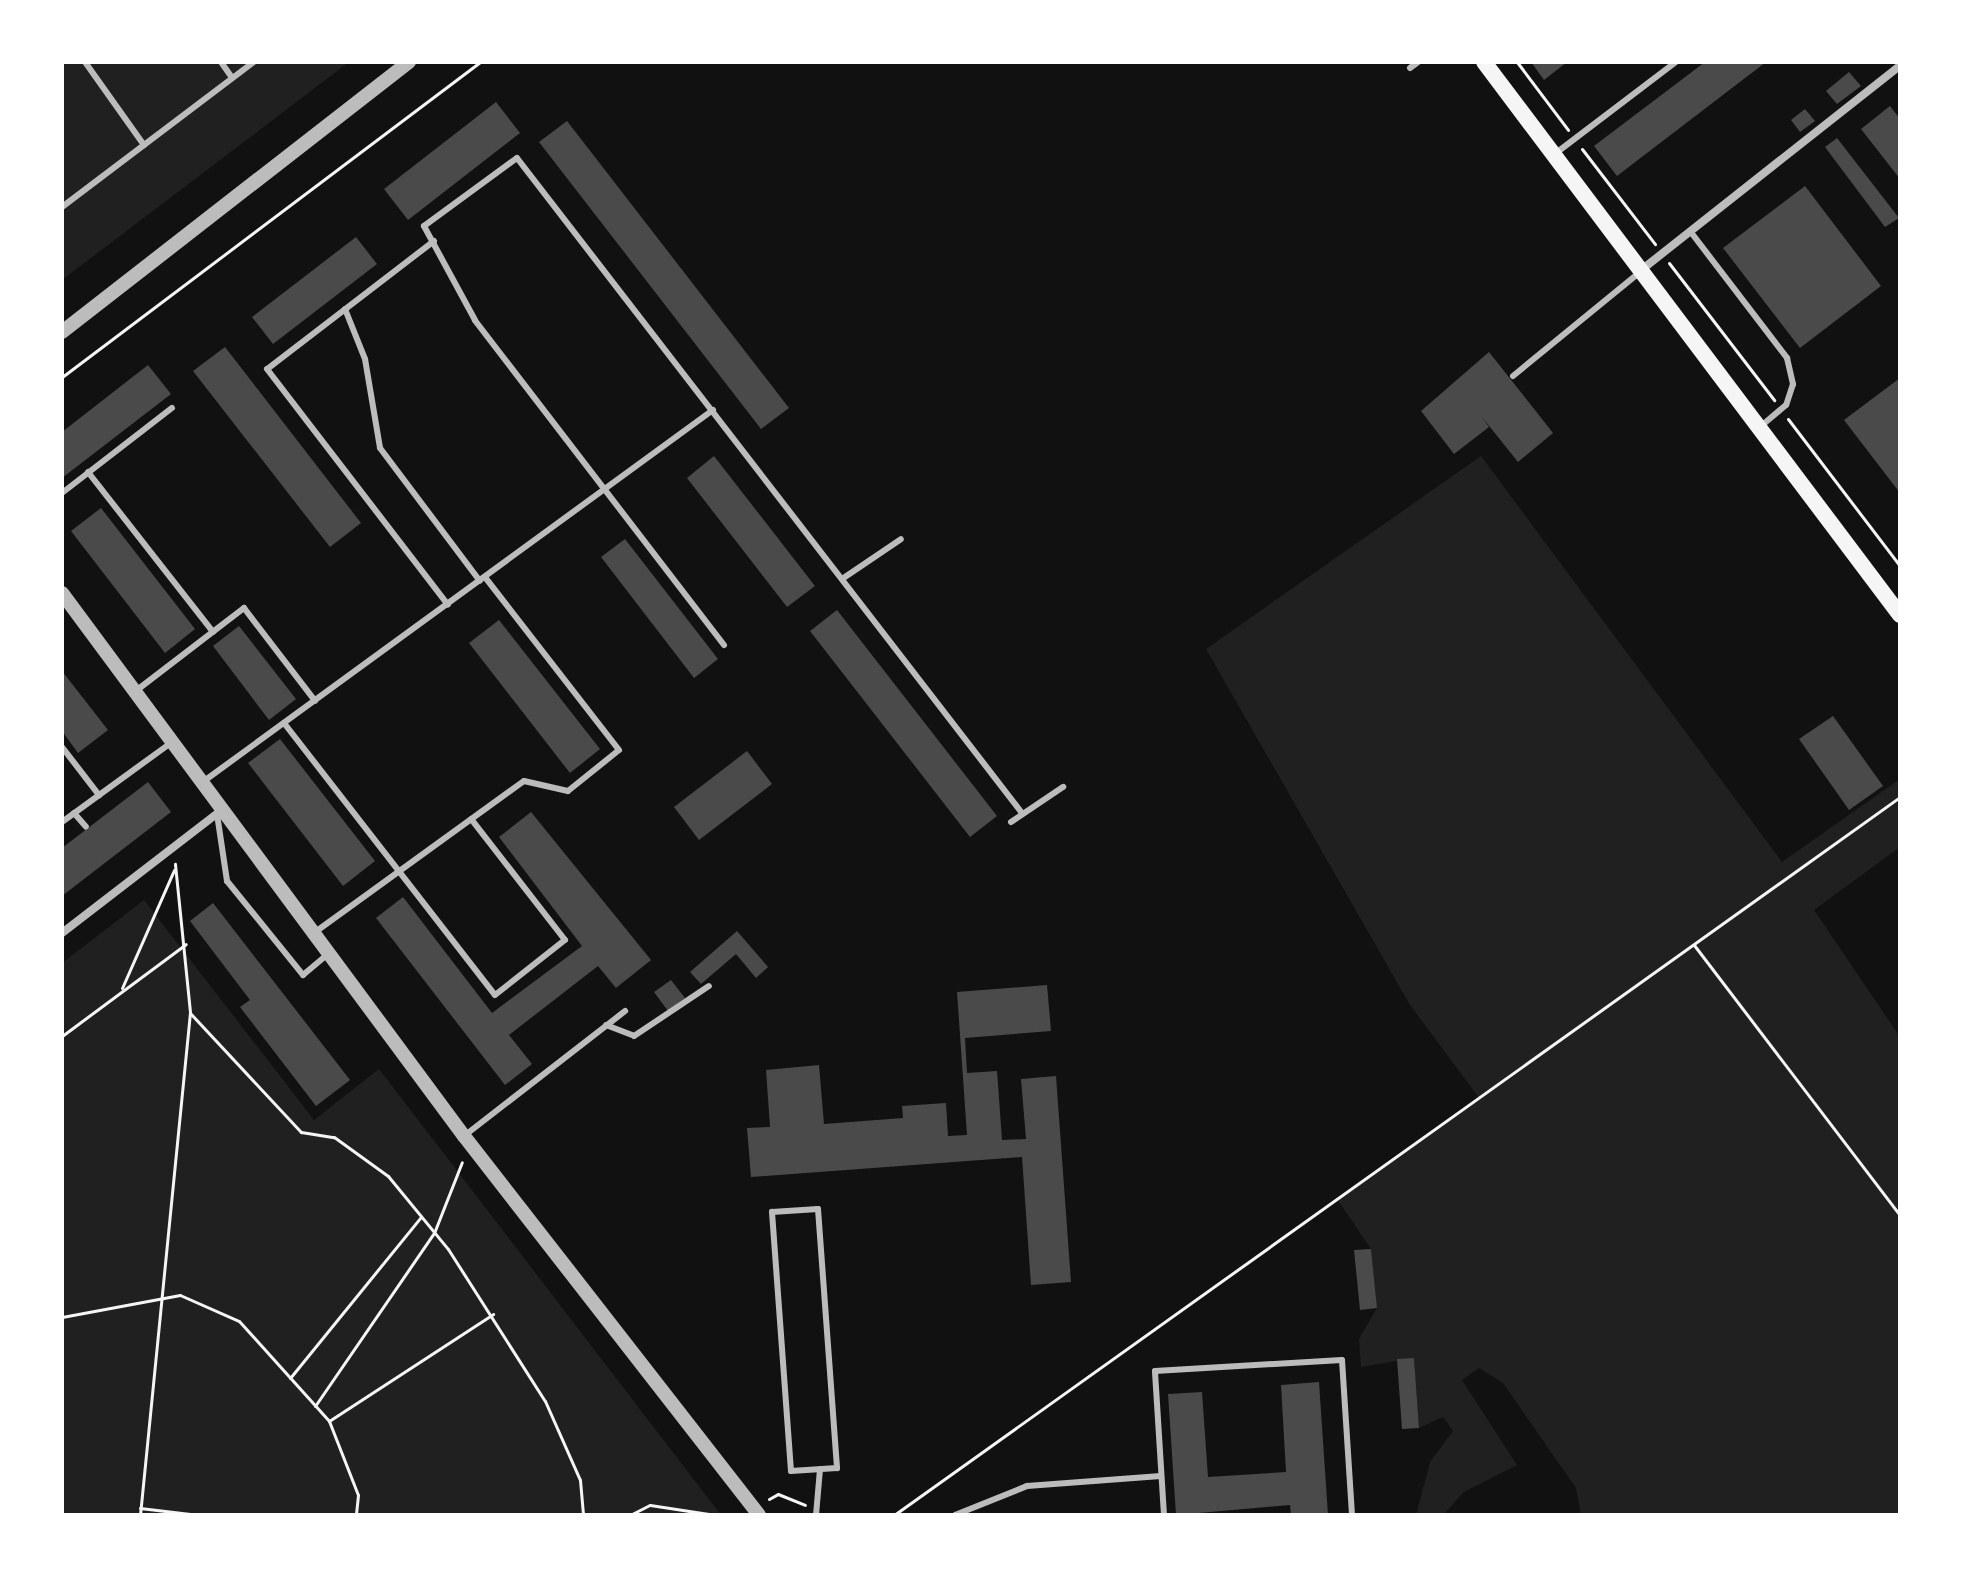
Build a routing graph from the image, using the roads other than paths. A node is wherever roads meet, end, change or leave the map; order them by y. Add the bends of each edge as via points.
1 (85, 62) edge
2 (221, 62) edge
3 (254, 62) edge
4 (409, 62) edge
5 (1418, 62) edge
6 (1484, 62) edge
7 (1676, 62) edge
8 (1887, 62) edge
9 (1410, 68) dead end
10 (1898, 71) edge
11 (232, 78) junction
12 (144, 145) junction
13 (1553, 155) junction
14 (62, 207) edge
15 (1690, 231) junction
16 (434, 241) junction
17 (1640, 272) junction
18 (345, 309) junction
19 (62, 332) edge
20 (1513, 376) dead end
21 (172, 408) dead end
22 (713, 410) junction
23 (1758, 428) junction
24 (88, 472) junction
25 (604, 489) junction
26 (62, 493) edge
27 (901, 539) dead end
28 (483, 579) junction
29 (842, 579) junction
30 (62, 593) edge
31 (448, 605) junction
32 (1900, 615) edge
33 (213, 632) junction
34 (724, 645) dead end
35 (136, 691) junction
36 (315, 701) junction
37 (284, 723) junction
38 (174, 740) junction
39 (62, 747) edge
40 (204, 781) junction
41 (1063, 787) dead end
42 (99, 795) junction
43 (221, 811) junction
44 (74, 813) junction
45 (1022, 813) junction
46 (471, 819) junction
47 (62, 822) edge
48 (1011, 822) dead end
49 (86, 827) dead end
50 (399, 872) junction
51 (318, 930) junction
52 (62, 933) edge
53 (333, 950) junction
54 (709, 986) dead end
55 (625, 1011) dead end
56 (606, 1025) junction
57 (467, 1140) junction
58 (820, 1469) junction
59 (1161, 1476) junction
60 (756, 1511) edge
61 (817, 1513) edge
62 (955, 1515) edge
63 (1164, 1515) edge
64 (1352, 1515) edge

1 - 12 lane
2 - 11 lane
3 - 11 lane
4 - 19 street
5 - 9 lane
6 - 13 main road
7 - 13 lane
8 - 10 street
10 - 15 street
11 - 12 lane
12 - 14 lane
13 - 17 main road
15 - 17 street
15 - 23 lane via 1787,358 1793,384 1781,409
16 - 18 lane
16 - 22 lane via 424,226 517,158
16 - 25 lane via 475,320
17 - 20 lane
17 - 23 main road
18 - 28 lane via 365,359 380,448
18 - 31 lane via 267,369
21 - 24 lane
22 - 25 lane
22 - 29 lane
23 - 32 main road
24 - 26 lane
24 - 33 lane
25 - 28 lane
25 - 34 lane
27 - 29 lane
28 - 31 lane
28 - 46 lane via 619,750 568,791 524,781
29 - 45 lane
30 - 35 street
31 - 36 lane
33 - 35 lane
33 - 36 lane via 244,608
35 - 38 street
36 - 37 lane
37 - 40 lane
37 - 50 lane
38 - 40 street
38 - 42 lane
39 - 42 lane
40 - 43 street
41 - 45 lane
42 - 44 lane
43 - 51 street
43 - 52 street
43 - 53 lane via 227,881 303,975
44 - 47 lane
44 - 49 lane
45 - 48 lane
46 - 50 lane
46 - 50 lane via 565,940 495,995
50 - 51 lane
51 - 53 street
53 - 57 street
54 - 56 lane via 634,1036
55 - 56 lane
56 - 57 lane
57 - 60 street
58 - 58 lane via 791,1471 772,1212 818,1209 837,1468
58 - 61 lane
59 - 62 lane via 1027,1486
59 - 63 lane
59 - 64 lane via 1155,1371 1342,1360

